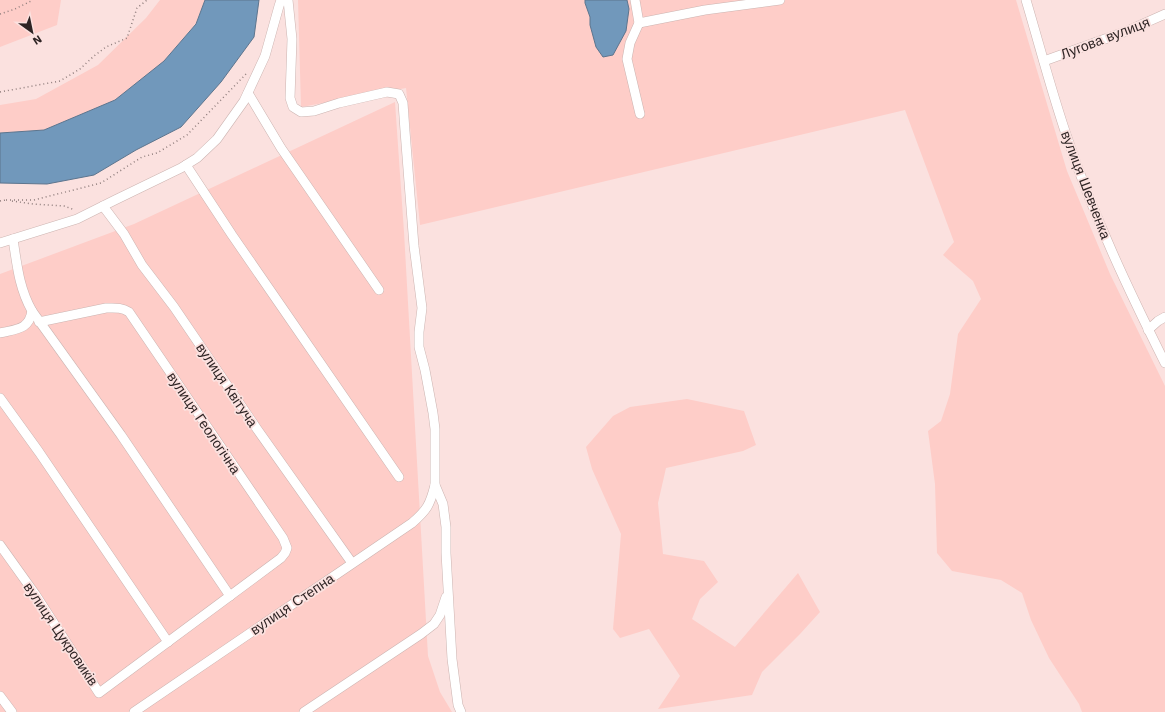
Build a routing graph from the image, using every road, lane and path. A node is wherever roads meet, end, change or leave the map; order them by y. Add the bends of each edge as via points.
1 (33, 0) edge
2 (147, 0) edge
3 (281, 0) edge
4 (288, 0) edge
5 (635, 0) edge
6 (780, 0) edge
7 (1026, 0) edge
8 (0, 14) edge
9 (1165, 14) edge
10 (639, 23) junction
11 (1044, 61) junction
12 (250, 70) dead end
13 (0, 92) edge
14 (248, 93) junction
15 (640, 114) dead end
16 (186, 165) junction
17 (6, 200) junction
18 (0, 201) edge
19 (103, 206) junction
20 (88, 213) junction
21 (13, 239) junction
22 (0, 243) edge
23 (379, 290) dead end
24 (32, 311) junction
25 (1165, 317) edge
26 (39, 322) junction
27 (1148, 330) junction
28 (0, 333) edge
29 (1165, 363) edge
30 (0, 398) edge
31 (398, 477) dead end
32 (435, 486) junction
33 (0, 545) edge
34 (352, 563) junction
35 (448, 592) junction
36 (230, 596) junction
37 (168, 642) junction
38 (0, 696) edge
39 (458, 710) edge
40 (12, 712) edge
41 (134, 712) edge
42 (304, 712) edge

1 - 8 path
2 - 13 path via 137,8 127,38 106,47 80,69 60,81
3 - 14 street via 265,56
4 - 32 street via 292,39 290,98 293,106 301,112 314,111 387,92 399,94 404,102 414,246 422,308 419,347 435,429
5 - 10 street
6 - 10 street via 705,10
7 - 11 street, вулиця Шевченка
9 - 11 street, Лугова вулиця via 1127,31
10 - 15 street via 630,43 627,60
11 - 27 street, вулиця Шевченка via 1068,140 1104,235
12 - 17 path via 186,135 157,153 142,157 101,183 34,200
14 - 16 street via 217,139
14 - 23 street via 281,148
16 - 19 street
16 - 31 street
17 - 18 path
17 - 20 path via 64,206
19 - 20 street
19 - 34 street, вулиця Квітуча
20 - 21 street via 77,219
21 - 22 street
21 - 24 street via 20,284
24 - 26 street
24 - 28 street via 26,325
25 - 27 street
26 - 36 street
26 - 36 street, вулиця Геологічна via 106,308 124,309 129,312 286,544 287,548 281,558
27 - 29 street, вулиця Шевченка
30 - 37 street
32 - 34 street, вулиця Степна via 430,503 421,515
32 - 35 street via 443,504 446,527
33 - 37 street, вулиця Цукровиків via 99,693
34 - 41 street, вулиця Степна
35 - 39 street
35 - 42 street via 434,624
36 - 37 street, вулиця Геологічна
38 - 40 street

